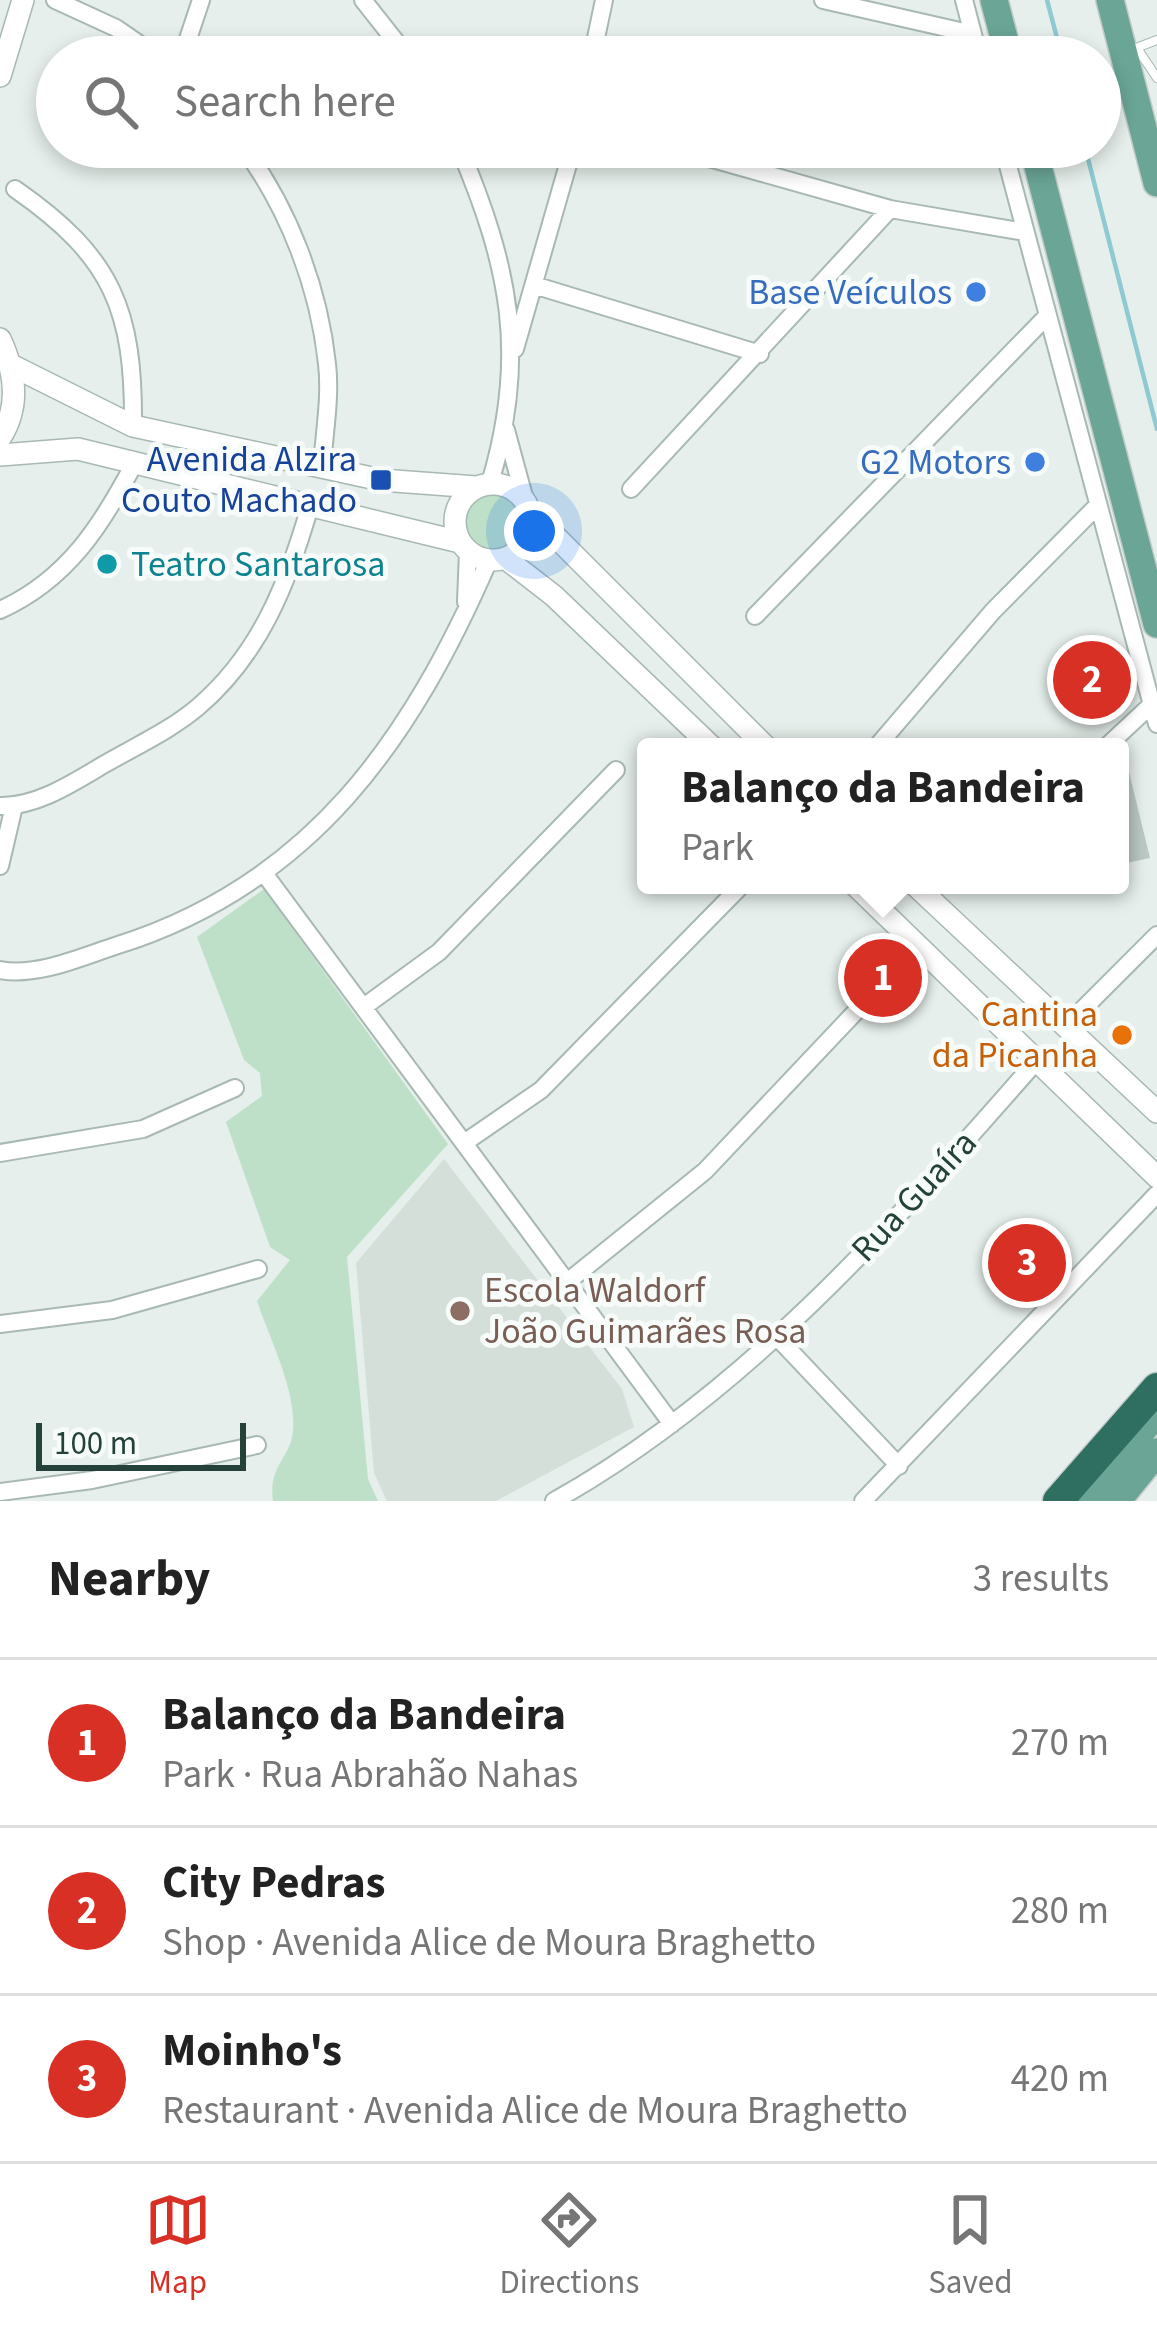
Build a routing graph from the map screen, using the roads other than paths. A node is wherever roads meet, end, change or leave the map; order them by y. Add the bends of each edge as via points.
1 (22, 0) edge
2 (55, 0) edge
3 (201, 0) edge
4 (363, 0) edge
5 (604, 0) edge
6 (824, 0) edge
7 (964, 0) edge
8 (994, 0) edge
9 (1110, 0) edge
10 (974, 34) joint
11 (128, 36) edge
12 (189, 36) edge
13 (391, 36) edge
14 (596, 36) edge
15 (1003, 36) edge
16 (1157, 40) edge
17 (1130, 50) junction
18 (0, 76) edge
19 (1157, 78) edge
20 (259, 168) edge
21 (468, 168) edge
22 (567, 168) edge
23 (745, 168) edge
24 (1008, 168) edge
25 (1038, 168) edge
26 (1157, 183) edge
27 (15, 189) dead end
28 (890, 209) junction
29 (1025, 232) junction
30 (537, 286) junction
31 (1048, 315) junction
32 (0, 338) edge
33 (515, 350) junction
34 (760, 354) junction
35 (13, 366) junction
36 (133, 426) junction
37 (506, 429) junction
38 (0, 438) edge
39 (234, 448) junction
40 (0, 455) edge
41 (135, 462) junction
42 (322, 467) junction
43 (483, 485) junction
44 (224, 487) junction
45 (631, 489) dead end
46 (1098, 505) junction
47 (310, 506) junction
48 (528, 506) junction
49 (481, 553) junction
50 (0, 610) edge
51 (755, 616) dead end
52 (1157, 625) edge
53 (1152, 704) junction
54 (1157, 724) edge
55 (703, 738) edge
56 (757, 738) edge
57 (883, 738) edge
58 (1116, 738) edge
59 (616, 770) dead end
60 (7, 806) edge
61 (0, 866) edge
62 (266, 876) junction
63 (733, 894) edge
64 (865, 894) edge
65 (925, 894) edge
66 (1157, 935) edge
67 (998, 962) junction
68 (0, 970) edge
69 (968, 992) junction
70 (862, 1005) dead end
71 (365, 1006) junction
72 (1066, 1026) junction
73 (1039, 1058) junction
74 (235, 1088) dead end
75 (1133, 1089) junction
76 (1157, 1112) edge
77 (1103, 1121) junction
78 (464, 1143) junction
79 (0, 1153) edge
80 (1157, 1177) edge
81 (1157, 1195) edge
82 (1157, 1215) edge
83 (1131, 1224) junction
84 (258, 1269) dead end
85 (566, 1283) junction
86 (0, 1324) edge
87 (776, 1336) junction
88 (1157, 1388) edge
89 (1157, 1412) edge
90 (673, 1424) junction
91 (257, 1445) dead end
92 (1157, 1452) edge
93 (899, 1466) junction
94 (0, 1492) edge
95 (554, 1501) edge
96 (862, 1501) edge
97 (1058, 1501) edge
98 (1086, 1501) edge
99 (1117, 1501) edge

1 - 18 street
2 - 11 street
3 - 12 street
4 - 13 street
5 - 14 street
6 - 10 street
7 - 10 street
8 - 15 main road
9 - 17 main road
16 - 17 lane
17 - 19 lane
17 - 26 main road
20 - 42 street via 307,267 328,367
21 - 33 street
22 - 30 street
23 - 28 street
24 - 29 street
25 - 52 main road
27 - 36 street via 98,264 133,354
28 - 29 street
28 - 34 street
29 - 31 street
30 - 33 street
30 - 34 street
31 - 46 street
31 - 51 street
32 - 35 street
33 - 37 street
34 - 45 street
35 - 36 street
35 - 38 street via 14,399
36 - 39 street
37 - 43 street
37 - 48 street
39 - 42 street
39 - 44 street
40 - 41 street via 78,449
41 - 44 street
41 - 50 street via 70,564 36,594
42 - 43 street via 381,480
43 - 48 street via 509,487
43 - 49 street via 456,511
44 - 47 street
46 - 53 street
46 - 57 street
47 - 49 street
47 - 60 street via 286,589 197,708 66,787
48 - 49 street via 524,545
48 - 56 street
49 - 55 street via 554,596
49 - 62 street via 465,615 394,743
53 - 54 street
53 - 58 street
59 - 71 street via 439,952
60 - 61 street
62 - 68 street via 144,938 64,963
62 - 71 street
63 - 78 street via 541,1090
64 - 69 street
65 - 67 street
66 - 72 street
67 - 69 street
67 - 72 street
69 - 73 street
70 - 85 street via 705,1171
71 - 78 street
72 - 75 street
73 - 77 street
73 - 87 street, Rua Guaíra via 890,1227
74 - 79 street via 142,1129
75 - 76 street
75 - 77 street
77 - 80 street
78 - 85 street
81 - 83 street
82 - 83 street
83 - 93 street
84 - 86 street via 112,1310
85 - 90 street
87 - 90 street, Rua Guaíra
87 - 93 street
88 - 97 highway
89 - 98 main road
90 - 95 street, Rua Guaíra
91 - 94 street
92 - 99 main road
93 - 96 street

